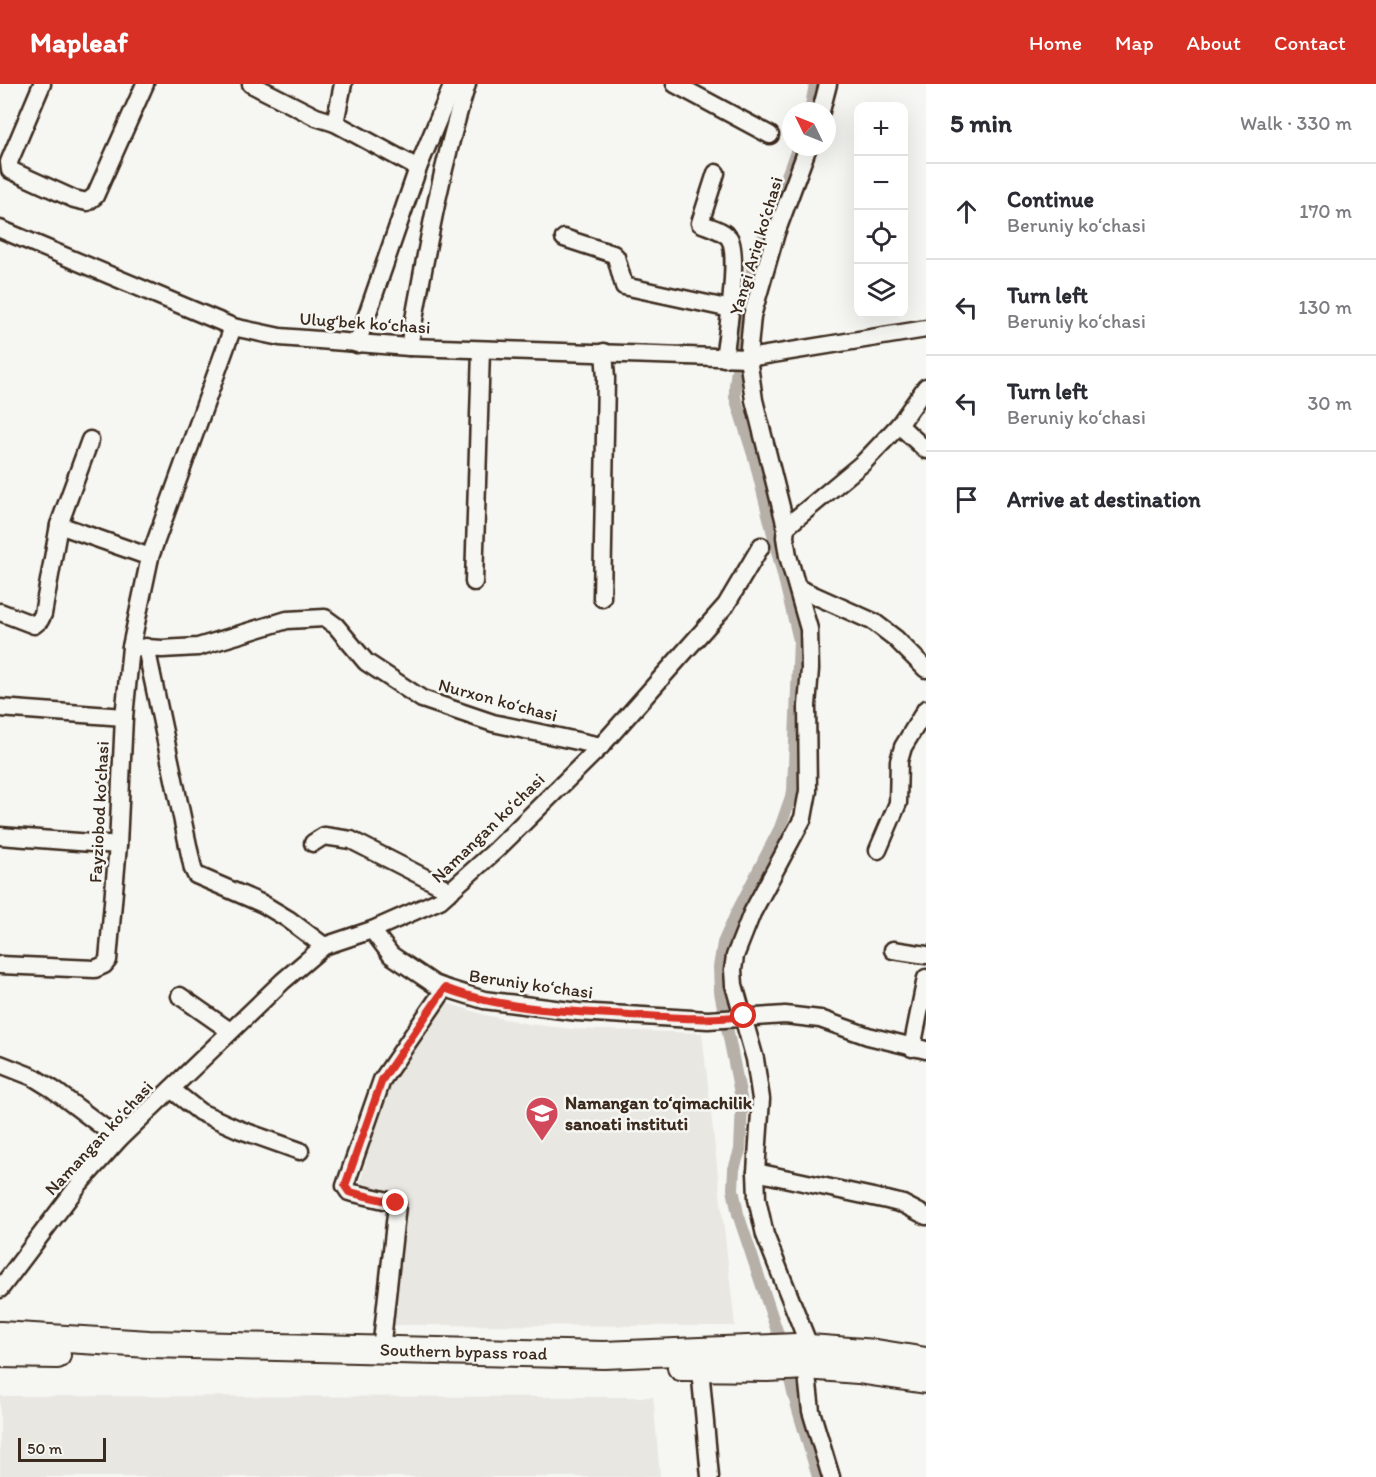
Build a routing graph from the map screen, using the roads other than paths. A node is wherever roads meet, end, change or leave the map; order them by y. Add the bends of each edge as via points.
1 (42, 84) edge
2 (145, 84) edge
3 (250, 84) edge
4 (343, 84) edge
5 (453, 84) edge
6 (467, 84) edge
7 (675, 84) edge
8 (828, 84) edge
9 (823, 102) edge
10 (334, 123) junction
11 (770, 135) dead end
12 (805, 156) edge
13 (418, 168) junction
14 (716, 172) dead end
15 (0, 229) edge
16 (564, 238) dead end
17 (731, 309) junction
18 (233, 327) junction
19 (926, 329) edge
20 (357, 344) junction
21 (409, 347) junction
22 (481, 350) junction
23 (604, 352) junction
24 (724, 358) junction
25 (748, 358) junction
26 (926, 387) edge
27 (899, 425) junction
28 (90, 440) dead end
29 (926, 450) edge
30 (59, 525) junction
31 (786, 527) junction
32 (761, 546) dead end
33 (150, 557) junction
34 (474, 582) dead end
35 (798, 588) junction
36 (602, 598) dead end
37 (0, 612) edge
38 (139, 647) junction
39 (926, 669) edge
40 (0, 708) edge
41 (926, 709) edge
42 (124, 717) junction
43 (601, 746) junction
44 (0, 836) edge
45 (313, 843) dead end
46 (118, 845) junction
47 (878, 850) dead end
48 (451, 891) junction
49 (372, 930) junction
50 (324, 946) junction
51 (893, 950) dead end
52 (926, 955) edge
53 (0, 965) edge
54 (926, 978) edge
55 (445, 988) junction
56 (180, 996) dead end
57 (739, 1017) junction
58 (230, 1031) junction
59 (919, 1049) edge
60 (0, 1064) edge
61 (171, 1089) junction
62 (120, 1139) junction
63 (300, 1151) dead end
64 (756, 1172) junction
65 (926, 1216) edge
66 (0, 1289) edge
67 (0, 1335) edge
68 (381, 1350) junction
69 (804, 1353) junction
70 (0, 1354) edge
71 (699, 1359) junction
72 (926, 1361) edge
73 (926, 1380) edge
74 (710, 1477) edge
75 (831, 1477) edge

1 - 2 street via 9,162 10,170 87,202 94,196
3 - 10 street
4 - 10 street
5 - 13 street
6 - 21 street via 428,243
7 - 11 street
8 - 9 street
10 - 13 street
12 - 25 street, Yangi Ariq koʻchasi via 776,233 752,316
13 - 20 street
14 - 17 street via 700,223 725,234 732,242
15 - 18 street, Ulugʻbek koʻchasi
16 - 17 street via 613,254 624,286
17 - 24 street
18 - 20 street, Ulugʻbek koʻchasi via 280,337
18 - 33 street, Fayziobod koʻchasi
19 - 25 street, Ulugʻbek koʻchasi
20 - 21 street, Ulugʻbek koʻchasi
21 - 22 street, Ulugʻbek koʻchasi
22 - 23 street, Ulugʻbek koʻchasi
22 - 34 street
23 - 24 street, Ulugʻbek koʻchasi
23 - 36 street
24 - 25 street, Ulugʻbek koʻchasi
25 - 31 street, Yangi Ariq koʻchasi via 754,400
26 - 27 street
27 - 29 street
27 - 31 street via 864,462
28 - 30 street
30 - 33 street
30 - 37 street via 40,621 34,625
31 - 35 street, Yangi Ariq koʻchasi via 784,537
32 - 43 street, Namangan koʻchasi via 726,605
33 - 38 street, Fayziobod koʻchasi
35 - 39 street via 874,622
35 - 57 street, Yangi Ariq koʻchasi via 809,629 808,791 803,818 752,913 735,956
38 - 42 street, Fayziobod koʻchasi
38 - 43 street, Nurxon koʻchasi via 198,647 287,620 325,618 366,662 422,699 493,723
38 - 50 street via 196,875 263,904
40 - 42 street
41 - 47 street via 903,747 898,803
42 - 46 street, Fayziobod koʻchasi
43 - 48 street, Namangan koʻchasi
44 - 46 street
45 - 48 street via 324,836 351,840
46 - 53 street, Fayziobod koʻchasi via 109,955 104,965 95,969
48 - 49 street, Namangan koʻchasi via 424,909
49 - 50 street, Namangan koʻchasi
49 - 55 street via 391,955
50 - 58 street, Namangan koʻchasi
51 - 52 street
54 - 59 street
55 - 57 street, Beruniy koʻchasi via 484,1000 578,1012 708,1020
55 - 68 street, Beruniy koʻchasi via 382,1080 345,1186 349,1192 397,1205
56 - 58 street
57 - 59 street, Beruniy koʻchasi via 785,1015 820,1019
57 - 64 street, Yangi Ariq koʻchasi via 755,1059 761,1099
58 - 61 street, Namangan koʻchasi
60 - 62 street via 54,1090
61 - 62 street, Namangan koʻchasi
61 - 63 street via 200,1112
62 - 66 street, Namangan koʻchasi via 80,1183
64 - 65 street via 903,1204
64 - 69 street, Yangi Ariq koʻchasi via 765,1235
67 - 68 highway, Southern bypass road via 149,1344
68 - 71 highway, Southern bypass road
69 - 71 highway, Southern bypass road
69 - 72 highway, Southern bypass road via 876,1353
69 - 73 highway, Southern bypass road via 858,1370
69 - 75 street, Yangi Ariq koʻchasi via 811,1411
70 - 71 highway, Southern bypass road via 336,1364
71 - 74 street

